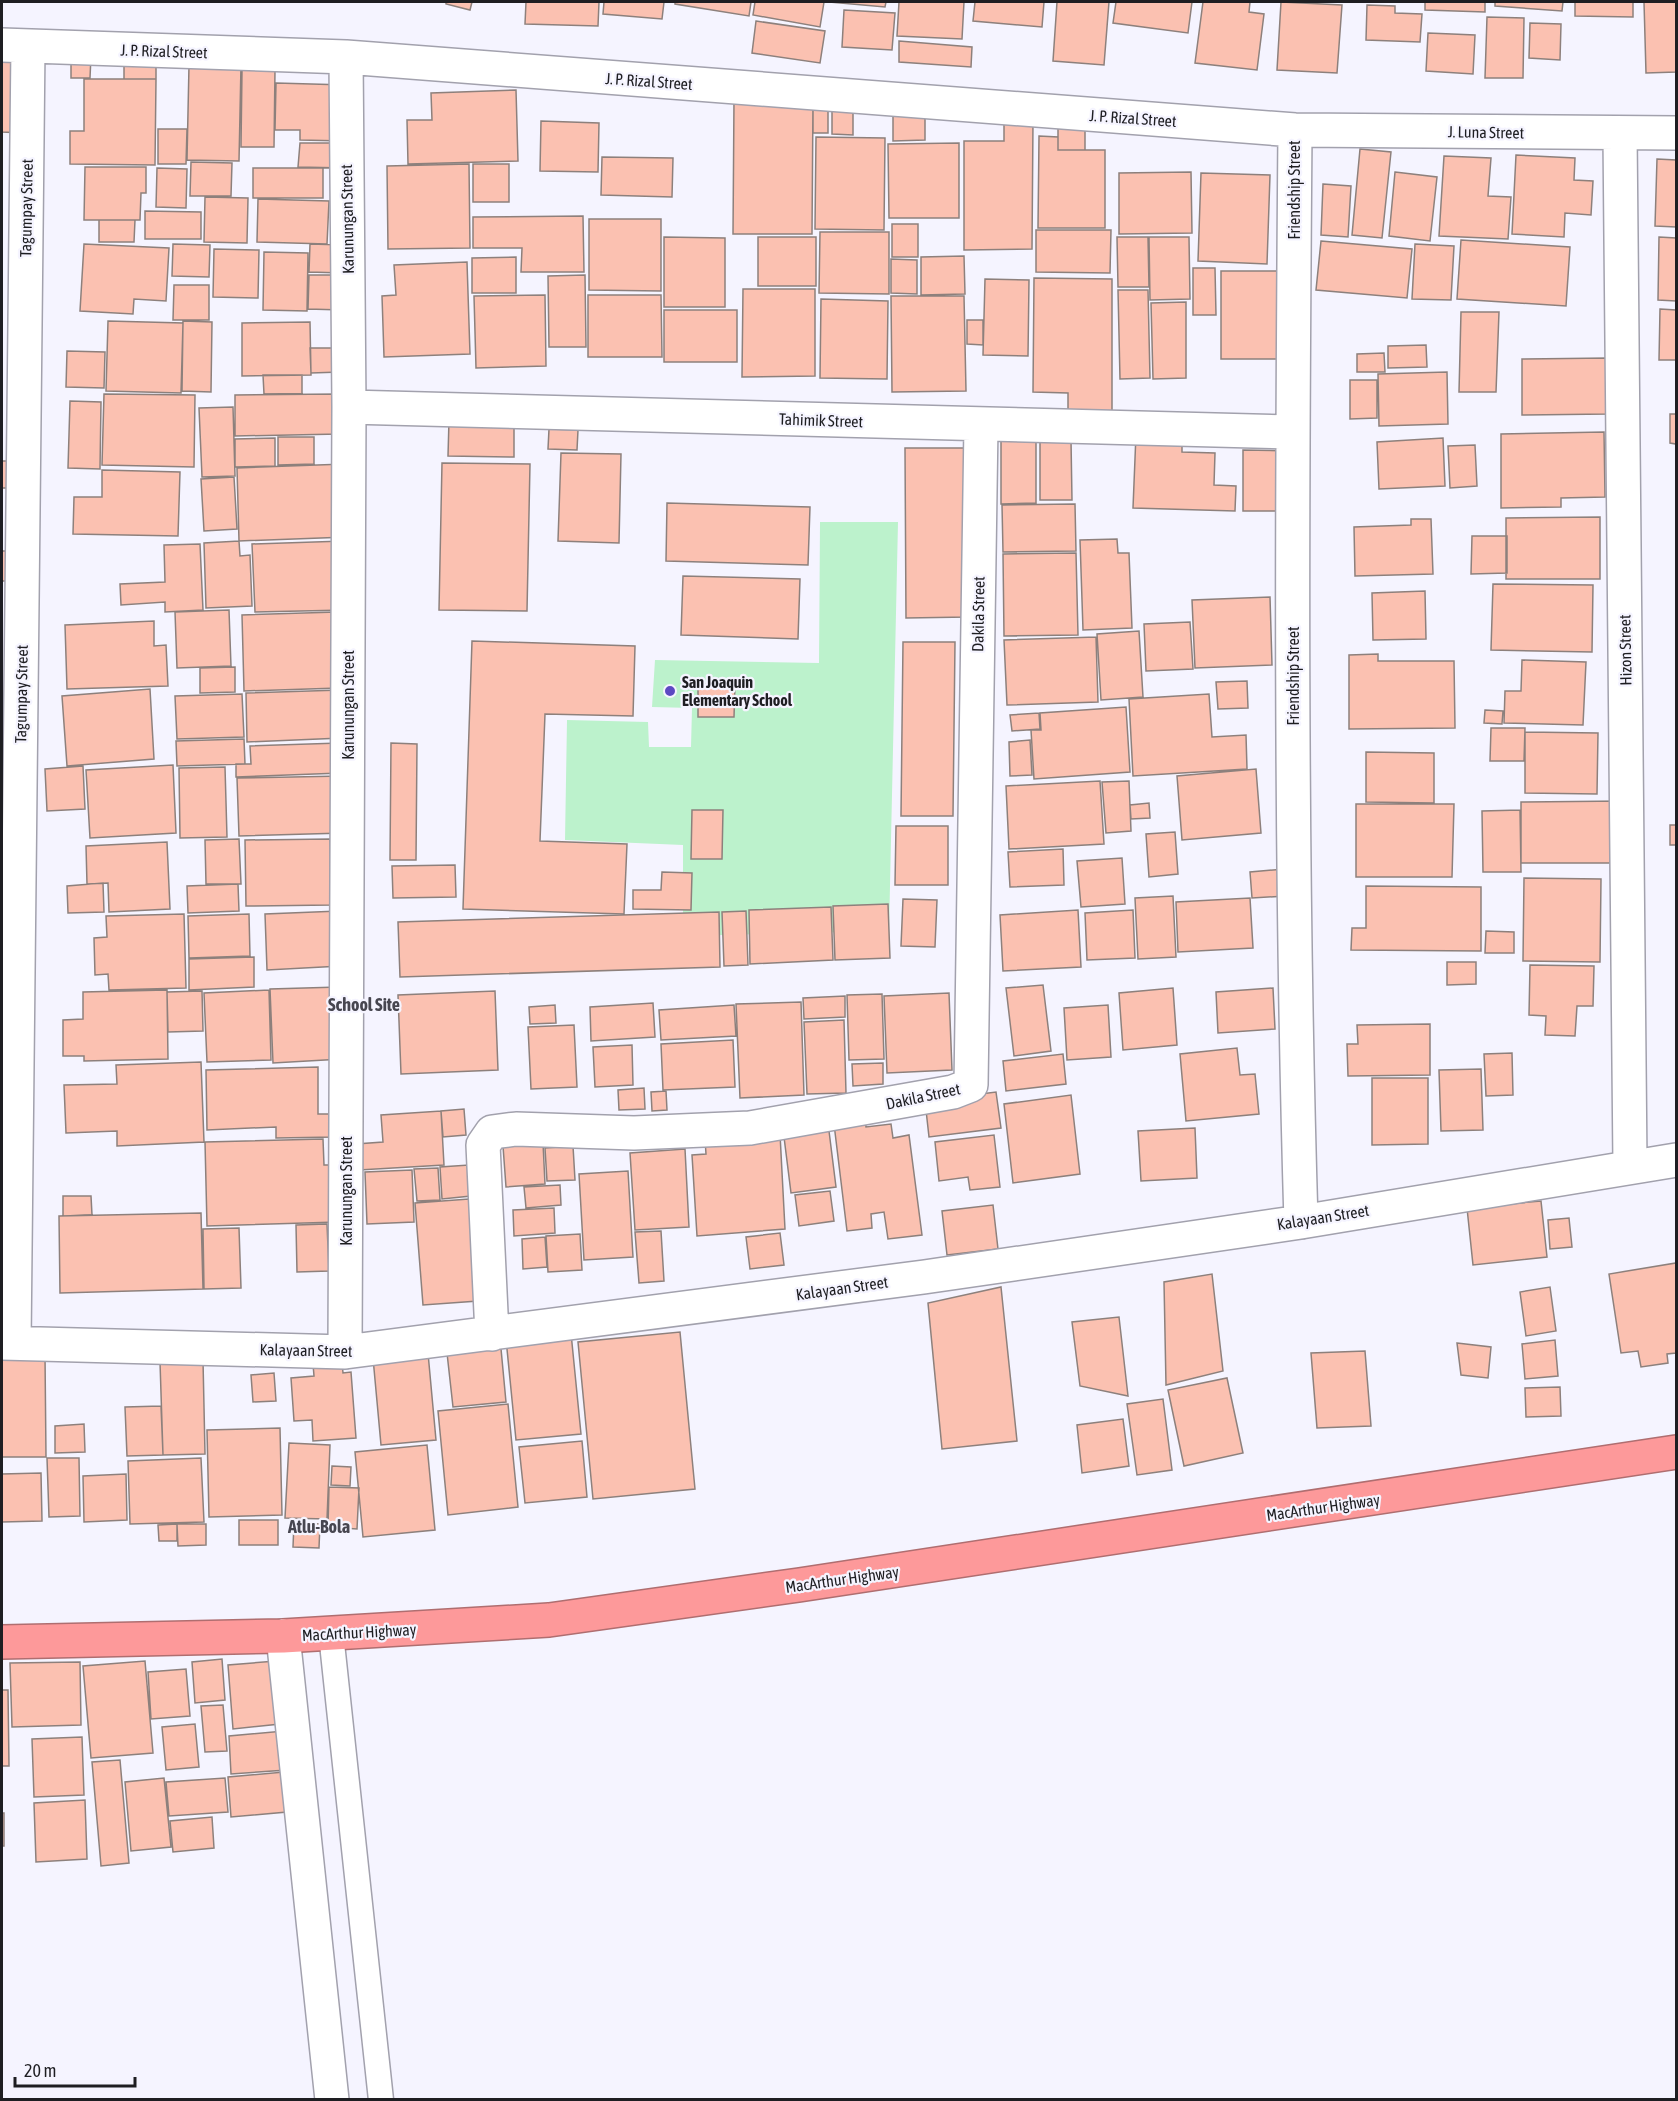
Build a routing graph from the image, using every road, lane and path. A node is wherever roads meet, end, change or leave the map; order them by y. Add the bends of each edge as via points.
1 (15, 46) edge
2 (346, 57) junction
3 (1295, 130) junction
4 (1677, 133) edge
5 (1620, 134) junction
6 (349, 407) junction
7 (981, 425) junction
8 (1292, 432) junction
9 (1677, 1160) edge
10 (1630, 1165) junction
11 (1301, 1222) junction
12 (492, 1334) junction
13 (8, 1343) edge
14 (345, 1352) junction
15 (1677, 1452) edge
16 (332, 1634) junction
17 (283, 1636) junction
18 (2, 1642) edge
19 (332, 2100) edge
20 (381, 2100) edge

1 - 2 street, J. P. Rizal Street
1 - 13 street, Tagumpay Street
2 - 3 street, J. P. Rizal Street
2 - 6 street, Karunungan Street
3 - 5 street, J. Luna Street
3 - 8 street, Friendship Street
4 - 5 street, J. Luna Street
5 - 10 street, Hizon Street
6 - 7 street, Tahimik Street
6 - 14 street, Karunungan Street
7 - 8 street, Tahimik Street
7 - 12 street, Dakila Street via 972,1085 953,1092 750,1128 634,1133 516,1129 492,1132 483,1145
8 - 11 street, Friendship Street via 1294,979
9 - 10 street, Kalayaan Street
10 - 11 street, Kalayaan Street
11 - 12 street, Kalayaan Street
12 - 14 street, Kalayaan Street
13 - 14 street, Kalayaan Street
15 - 16 highway, MacArthur Highway via 549,1620
16 - 17 highway, MacArthur Highway
16 - 20 lane
17 - 18 highway, MacArthur Highway
17 - 19 street

